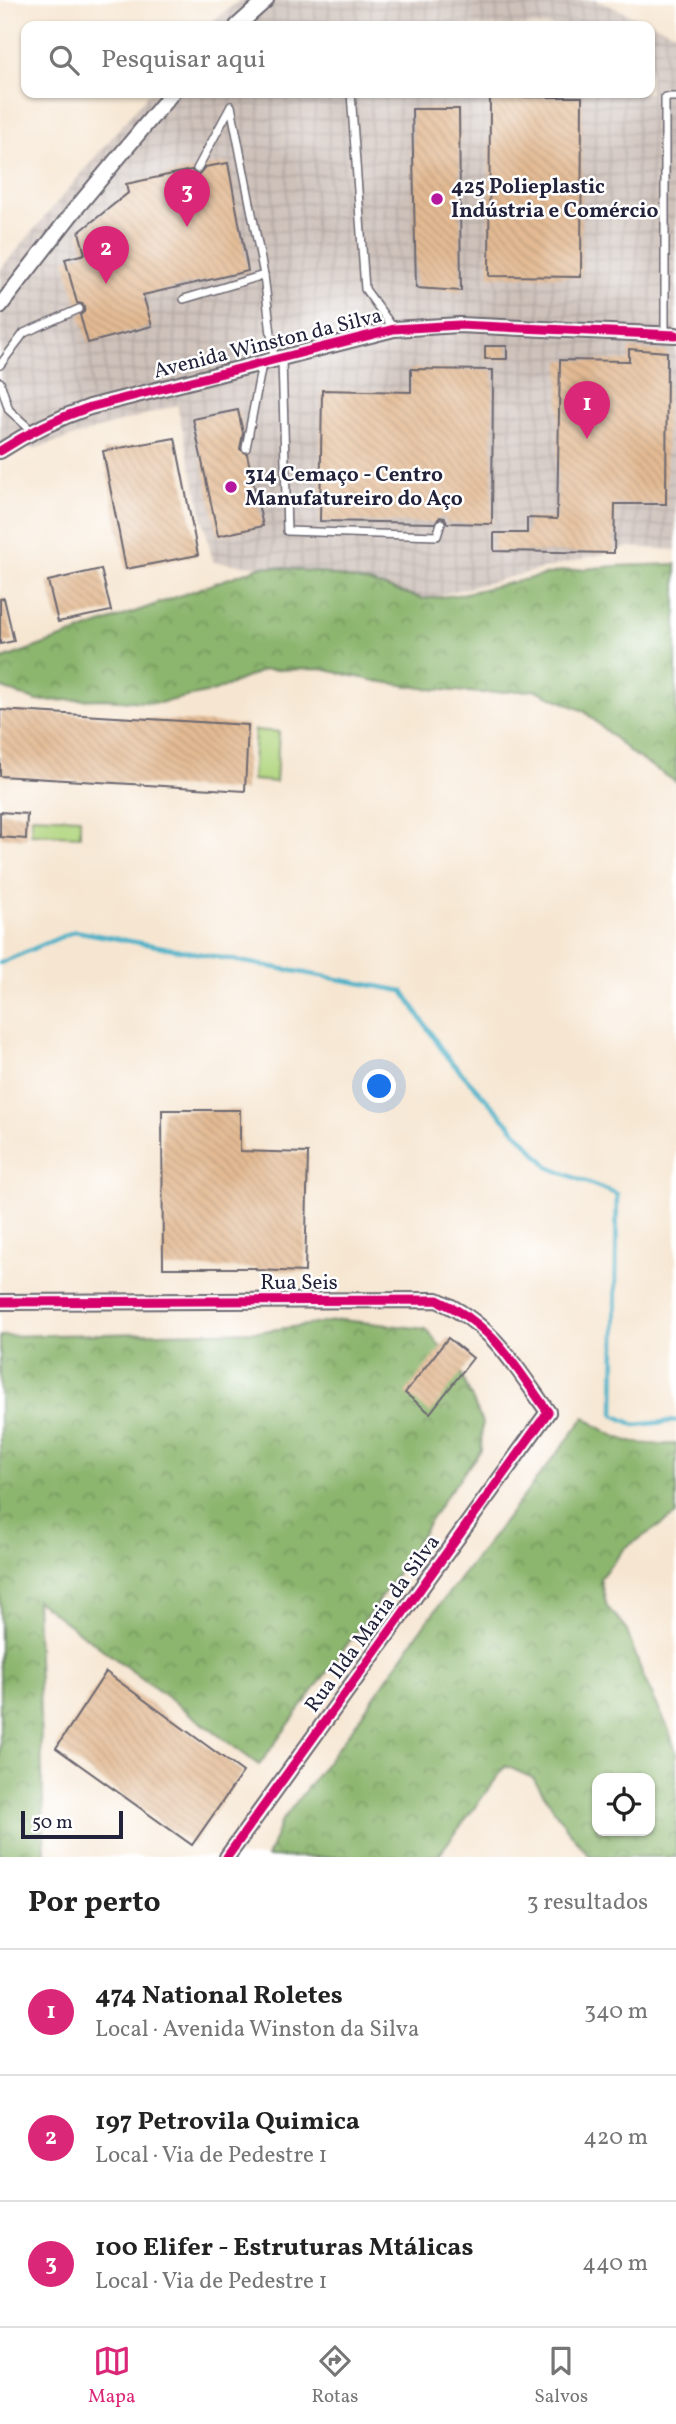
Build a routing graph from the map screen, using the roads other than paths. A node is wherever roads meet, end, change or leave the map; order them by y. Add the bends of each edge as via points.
1 (266, 0) edge
2 (243, 21) edge
3 (676, 97) edge
4 (168, 98) edge
5 (351, 98) edge
6 (197, 169) dead end
7 (264, 275) junction
8 (184, 299) dead end
9 (0, 306) edge
10 (79, 309) dead end
11 (394, 329) junction
12 (670, 334) edge
13 (273, 362) junction
14 (0, 365) edge
15 (0, 382) edge
16 (32, 431) junction
17 (246, 448) dead end
18 (2, 449) edge
19 (441, 523) dead end
20 (0, 1302) edge
21 (548, 1412) joint
22 (227, 1857) edge

1 - 2 street
3 - 12 lane via 665,97
4 - 9 street
5 - 11 lane via 365,289
6 - 7 lane via 231,106
7 - 8 lane
7 - 13 lane
10 - 14 lane via 24,334
11 - 12 street, Avenida Winston da Silva via 459,325
11 - 13 street, Avenida Winston da Silva
13 - 16 street, Avenida Winston da Silva via 90,407
13 - 17 lane
13 - 19 lane via 287,531 437,536
15 - 16 lane via 9,410
16 - 18 street, Avenida Winston da Silva
20 - 21 street, Rua Seis via 437,1300 494,1337
21 - 22 street, Rua Ilda Maria da Silva

